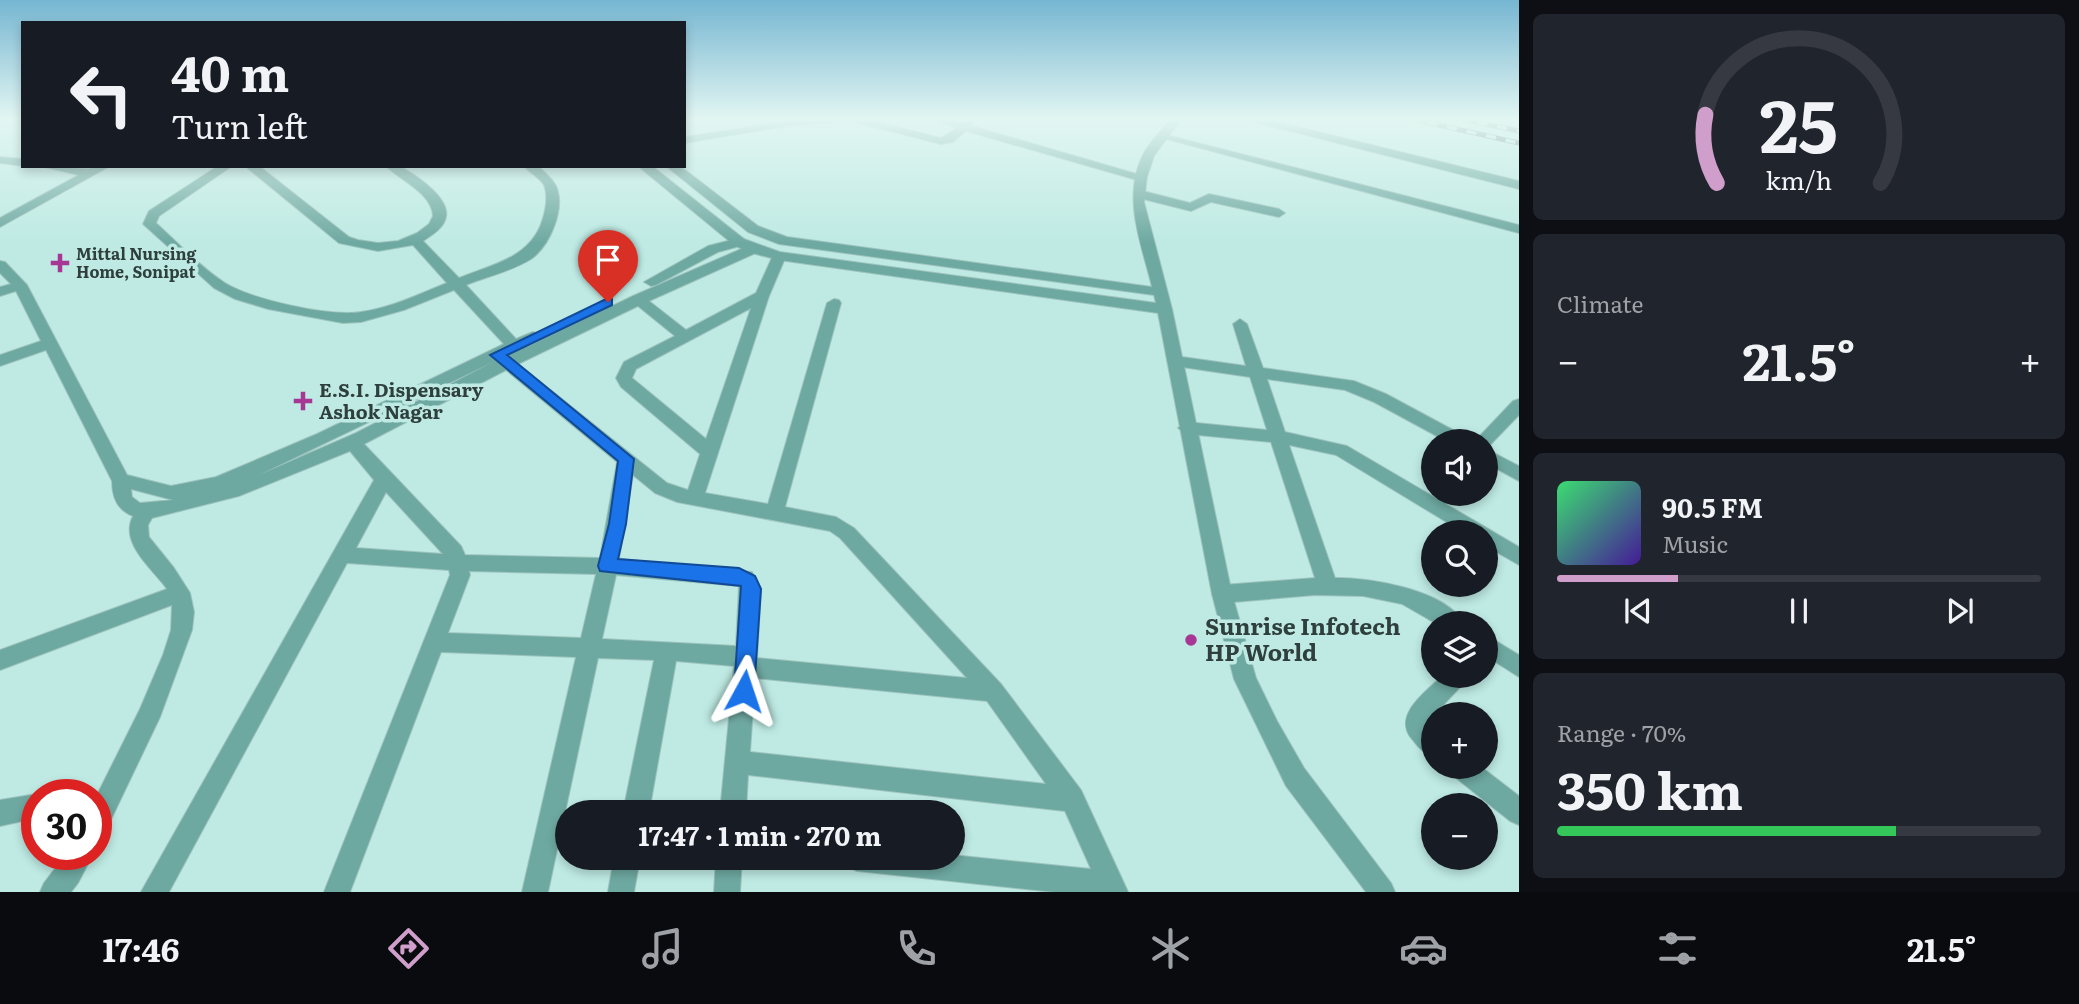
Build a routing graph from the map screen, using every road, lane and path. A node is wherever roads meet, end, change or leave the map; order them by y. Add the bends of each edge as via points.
1 (0, 160) edge
2 (1063, 160) edge
3 (1147, 160) edge
4 (1256, 160) edge
5 (1417, 160) edge
6 (21, 162) edge
7 (59, 168) edge
8 (100, 168) edge
9 (223, 168) edge
10 (254, 168) edge
11 (395, 168) edge
12 (532, 168) edge
13 (647, 168) edge
14 (675, 168) edge
15 (91, 173) junction
16 (1519, 185) edge
17 (1140, 186) junction
18 (1279, 214) dead end
19 (0, 223) edge
20 (1519, 229) edge
21 (416, 243) junction
22 (746, 246) junction
23 (779, 256) junction
24 (0, 265) edge
25 (456, 284) junction
26 (20, 285) junction
27 (0, 292) edge
28 (762, 296) junction
29 (638, 299) junction
30 (1163, 300) junction
31 (834, 303) dead end
32 (1240, 324) dead end
33 (684, 336) junction
34 (47, 338) junction
35 (0, 349) edge
36 (510, 355) junction
37 (0, 361) edge
38 (1175, 361) junction
39 (1255, 370) junction
40 (1519, 405) edge
41 (1186, 428) junction
42 (1438, 429) edge
43 (1496, 429) edge
44 (1280, 437) junction
45 (352, 441) junction
46 (709, 451) junction
47 (626, 459) junction
48 (1498, 462) edge
49 (1519, 474) edge
50 (384, 479) junction
51 (121, 481) junction
52 (1421, 486) edge
53 (694, 499) junction
54 (1448, 506) edge
55 (775, 511) junction
56 (146, 512) junction
57 (1464, 520) edge
58 (1498, 544) edge
59 (340, 555) junction
60 (1519, 557) edge
61 (459, 563) junction
62 (607, 566) junction
63 (1328, 586) junction
64 (180, 593) junction
65 (1222, 594) junction
66 (1431, 611) edge
67 (434, 642) junction
68 (588, 648) junction
69 (667, 651) junction
70 (1498, 653) edge
71 (0, 660) edge
72 (747, 662) junction
73 (1519, 667) edge
74 (1445, 688) edge
75 (993, 691) junction
76 (1431, 702) edge
77 (1421, 713) edge
78 (1421, 732) edge
79 (737, 762) junction
80 (1477, 779) edge
81 (112, 786) edge
82 (1072, 799) junction
83 (638, 800) edge
84 (734, 800) edge
85 (21, 809) edge
86 (1519, 812) edge
87 (0, 813) edge
88 (71, 870) edge
89 (625, 870) edge
90 (728, 870) edge
91 (960, 870) edge
92 (1114, 888) edge
93 (53, 892) edge
94 (154, 892) edge
95 (337, 892) edge
96 (535, 892) edge
97 (621, 892) edge
98 (727, 892) edge
99 (1382, 892) edge

1 - 6 street
2 - 17 street
3 - 17 street
4 - 20 street
5 - 16 street
7 - 15 street
8 - 15 street
9 - 25 street via 154,214 149,224 219,285 240,296 343,318 381,312
10 - 21 street via 344,240 376,247
11 - 21 street via 437,202 439,209 438,223
12 - 25 street via 551,188 552,205 542,240 526,256
13 - 22 street
14 - 30 street via 753,229 784,241
15 - 19 street
17 - 18 street via 1186,207 1209,198
17 - 30 street via 1138,202
21 - 25 street
22 - 23 street
22 - 29 street
22 - 36 street via 713,249
23 - 28 street
23 - 30 street
24 - 26 street
25 - 36 street
26 - 27 street
26 - 34 street
28 - 33 street
28 - 46 street
29 - 33 street
29 - 36 street
30 - 38 street
31 - 55 street
32 - 39 street
33 - 46 street via 630,366 624,378
34 - 35 street
34 - 37 street
34 - 51 street
36 - 45 street
36 - 47 street
36 - 51 street via 253,470 200,488 171,493
38 - 39 street
38 - 41 street
39 - 42 street via 1348,384
39 - 44 street
40 - 43 street
41 - 44 street
41 - 65 street
44 - 52 street via 1341,450
44 - 63 street
45 - 50 street
45 - 56 street via 236,489
46 - 53 street
47 - 53 street via 661,488
47 - 62 street
48 - 49 street
50 - 59 street
50 - 61 street via 454,552
51 - 56 street via 121,497 128,506
53 - 55 street
54 - 57 street
55 - 75 street via 836,525 847,533
56 - 64 street via 137,524 140,541
58 - 60 street
59 - 61 street
59 - 94 street
61 - 62 street
61 - 67 street via 460,575
62 - 68 street
62 - 72 street via 745,578 751,589
63 - 65 street
63 - 66 street via 1386,590
64 - 71 street
64 - 81 street via 182,629 165,676
65 - 99 street via 1245,679 1269,729 1295,777
67 - 68 street
67 - 95 street
68 - 69 street
68 - 96 street
69 - 72 street
69 - 83 street
70 - 73 street
72 - 75 street
72 - 79 street
74 - 76 street
75 - 82 street
77 - 78 street via 1417,728
79 - 82 street
79 - 84 street
80 - 86 street
82 - 92 street
85 - 87 street
88 - 93 street
89 - 97 street
90 - 98 street
91 - 92 street

